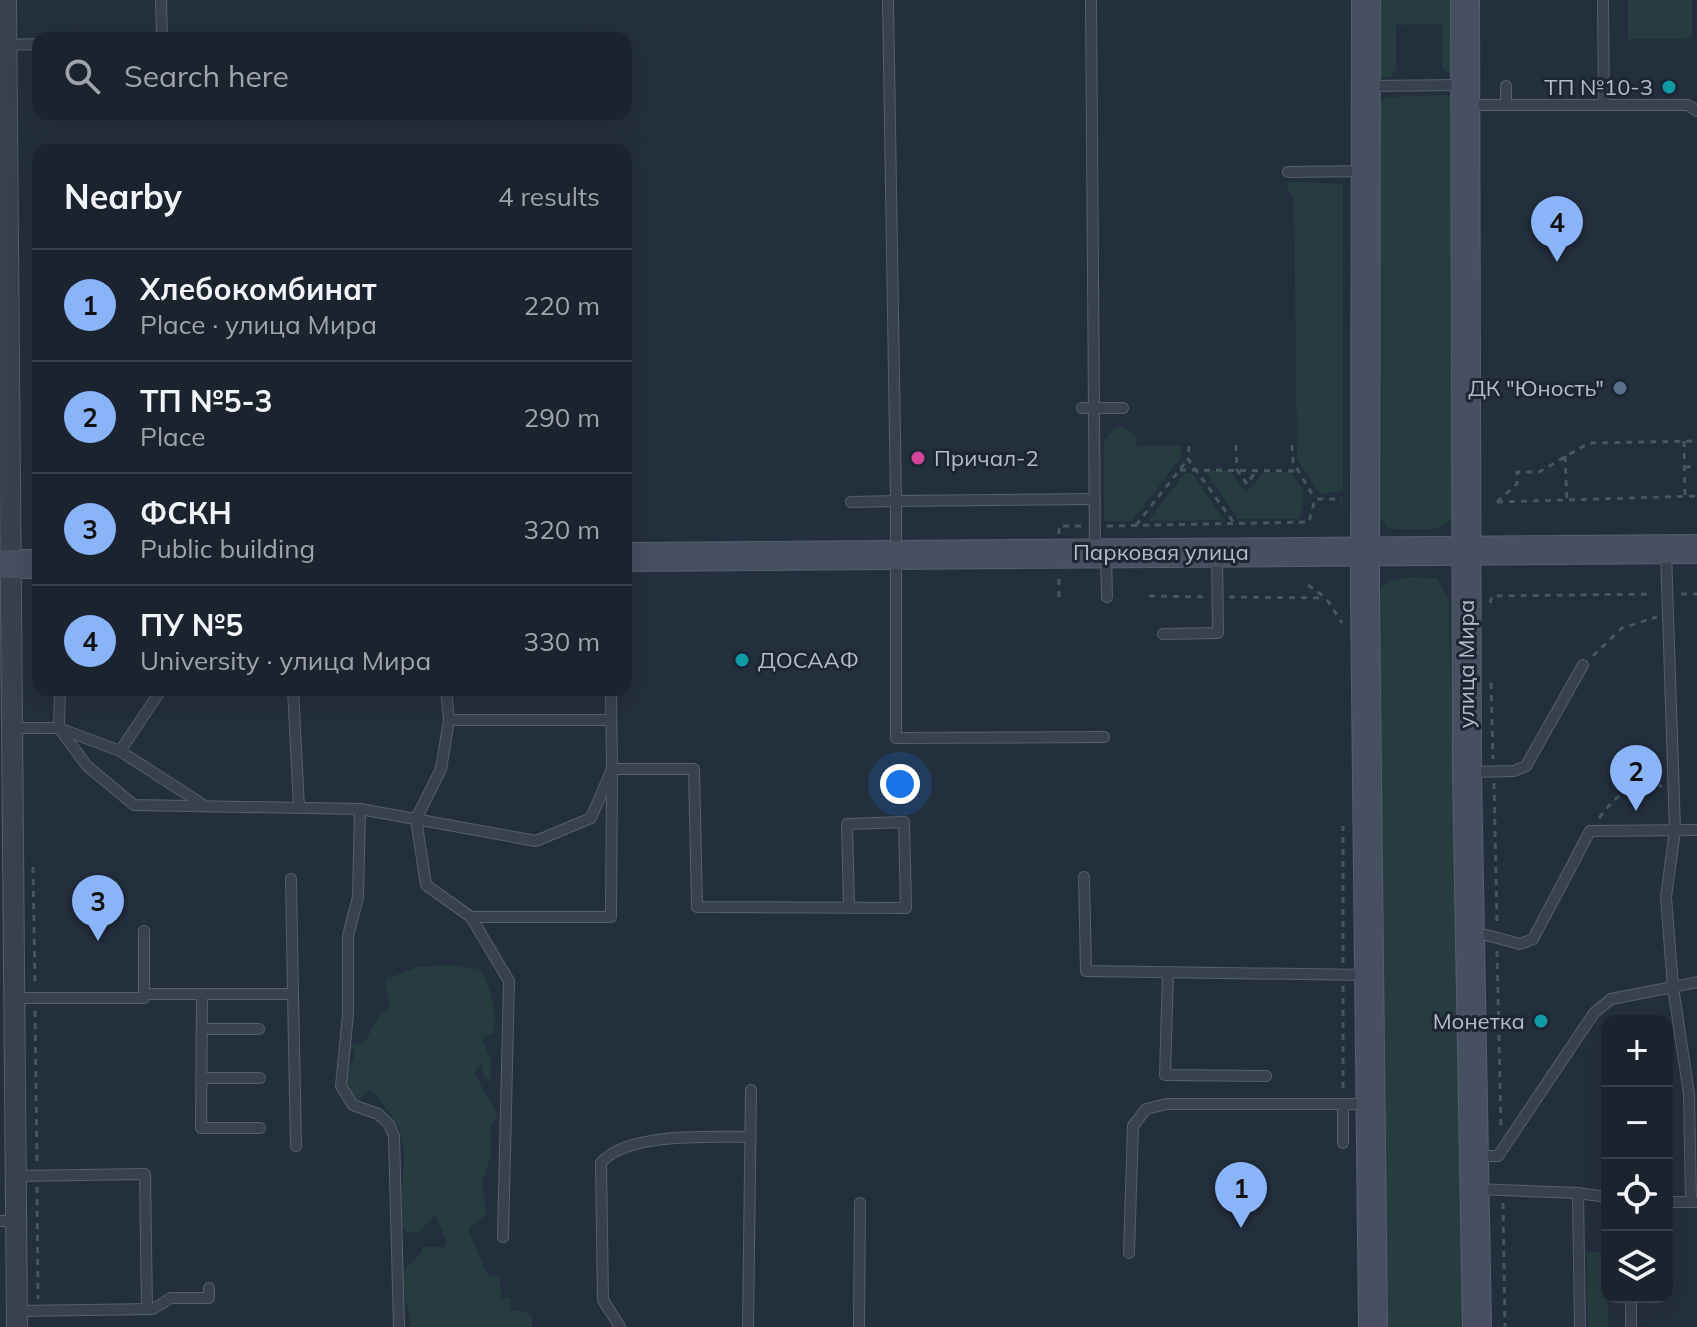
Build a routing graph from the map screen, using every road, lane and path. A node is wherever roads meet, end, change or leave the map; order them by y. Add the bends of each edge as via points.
1 (6, 0) edge
2 (161, 0) edge
3 (888, 0) edge
4 (1091, 0) edge
5 (1366, 0) edge
6 (1465, 0) edge
7 (1603, 0) edge
8 (162, 32) edge
9 (32, 44) edge
10 (6, 45) junction
11 (1366, 86) junction
12 (1506, 86) dead end
13 (1466, 95) junction
14 (1506, 105) junction
15 (1604, 105) junction
16 (1697, 111) edge
17 (1367, 171) junction
18 (1288, 172) dead end
19 (4, 200) edge
20 (1082, 408) dead end
21 (1095, 408) junction
22 (1123, 408) dead end
23 (1684, 441) junction
24 (1697, 441) edge
25 (1236, 445) dead end
26 (1292, 445) dead end
27 (1189, 446) dead end
28 (1565, 456) junction
29 (1188, 459) junction
30 (1697, 466) edge
31 (1684, 467) junction
32 (1180, 470) junction
33 (1196, 470) junction
34 (1237, 470) junction
35 (1257, 470) junction
36 (1298, 471) junction
37 (1685, 496) junction
38 (1697, 496) edge
39 (1095, 499) junction
40 (1315, 499) junction
41 (1348, 499) dead end
42 (1567, 500) junction
43 (896, 501) junction
44 (851, 502) dead end
45 (1234, 523) junction
46 (1136, 526) junction
47 (1098, 543) junction
48 (1666, 549) junction
49 (1697, 549) edge
50 (1467, 550) junction
51 (1366, 551) junction
52 (1059, 552) junction
53 (1217, 552) junction
54 (896, 554) junction
55 (632, 557) edge
56 (4, 564) edge
57 (32, 564) edge
58 (1308, 585) dead end
59 (1667, 594) junction
60 (1697, 594) edge
61 (1149, 596) dead end
62 (1059, 597) dead end
63 (1107, 597) dead end
64 (1217, 597) junction
65 (1326, 598) junction
66 (1489, 608) dead end
67 (1668, 614) junction
68 (1344, 626) dead end
69 (1163, 634) dead end
70 (1583, 665) joint
71 (1491, 683) dead end
72 (60, 696) edge
73 (157, 696) edge
74 (293, 696) edge
75 (447, 696) edge
76 (611, 696) edge
77 (449, 720) junction
78 (611, 720) junction
79 (10, 728) junction
80 (59, 728) junction
81 (1104, 737) dead end
82 (120, 751) junction
83 (612, 769) junction
84 (1480, 772) junction
85 (1673, 786) junction
86 (205, 806) junction
87 (299, 807) junction
88 (360, 809) junction
89 (1343, 816) dead end
90 (416, 819) junction
91 (1675, 830) junction
92 (1697, 830) edge
93 (1590, 831) junction
94 (33, 863) dead end
95 (1084, 877) dead end
96 (291, 879) dead end
97 (849, 908) junction
98 (471, 917) junction
99 (1470, 930) junction
100 (144, 931) dead end
101 (1497, 937) junction
102 (1168, 972) junction
103 (1356, 974) junction
104 (1697, 982) edge
105 (1673, 987) junction
106 (144, 994) junction
107 (202, 994) junction
108 (293, 994) junction
109 (25, 998) junction
110 (202, 1029) junction
111 (259, 1029) dead end
112 (8, 1051) edge
113 (1266, 1076) dead end
114 (202, 1078) junction
115 (260, 1078) dead end
116 (751, 1090) dead end
117 (1356, 1104) junction
118 (260, 1128) dead end
119 (750, 1137) junction
120 (1343, 1143) dead end
121 (296, 1146) dead end
122 (1501, 1150) junction
123 (1473, 1156) junction
124 (16, 1176) junction
125 (37, 1176) junction
126 (1502, 1188) junction
127 (1474, 1189) junction
128 (1578, 1193) junction
129 (1601, 1196) edge
130 (1673, 1202) edge
131 (1694, 1202) edge
132 (860, 1203) dead end
133 (8, 1221) edge
134 (503, 1237) dead end
135 (1129, 1253) dead end
136 (209, 1288) dead end
137 (1631, 1303) edge
138 (147, 1309) junction
139 (38, 1311) junction
140 (17, 1319) edge
141 (399, 1327) edge
142 (620, 1327) edge
143 (748, 1327) edge
144 (859, 1327) edge
145 (1373, 1327) edge
146 (1477, 1327) edge
147 (1505, 1327) edge
148 (1580, 1327) edge
149 (1631, 1327) edge

1 - 10 street
2 - 8 lane
3 - 43 lane
4 - 21 lane
5 - 11 main road
6 - 13 main road, улица Мира
7 - 15 lane
9 - 10 lane
10 - 19 street
11 - 13 lane
11 - 17 main road
12 - 14 lane
13 - 14 lane
13 - 50 main road, улица Мира
14 - 15 lane
15 - 16 lane via 1688,105
17 - 18 lane
17 - 51 main road
19 - 56 street
20 - 21 lane
21 - 22 lane
21 - 39 lane
23 - 24 path
23 - 28 path via 1589,443
23 - 31 path
25 - 34 path
26 - 36 path
27 - 29 path
28 - 42 path
28 - 42 path via 1539,472 1517,472 1517,484 1497,502
29 - 32 path
29 - 33 path
30 - 31 path
31 - 37 path
32 - 33 path
32 - 46 path
33 - 34 path
33 - 45 path
34 - 35 path
34 - 35 path via 1247,484
35 - 36 path
36 - 40 path
37 - 38 path
37 - 42 path
39 - 43 lane
39 - 47 lane
40 - 41 path
40 - 45 path via 1309,522
43 - 44 lane
43 - 54 lane
45 - 46 path
46 - 47 path
47 - 52 main road, Парковая улица
47 - 52 path via 1059,526
47 - 53 main road, Парковая улица
47 - 63 lane
48 - 49 main road, Парковая улица
48 - 50 main road, Парковая улица
48 - 59 lane
50 - 51 main road, Парковая улица
50 - 84 main road, улица Мира
51 - 53 main road, Парковая улица
51 - 103 main road
52 - 54 main road, Парковая улица
52 - 62 path
53 - 64 lane
54 - 55 main road, Парковая улица
54 - 81 lane via 896,738
56 - 57 main road
56 - 79 street
58 - 65 path
59 - 60 path
59 - 66 path via 1492,596
59 - 67 lane
61 - 64 path
64 - 65 path
64 - 69 lane via 1218,633
65 - 68 path
67 - 70 path via 1622,628
67 - 85 lane
70 - 84 lane via 1526,766
71 - 84 path
72 - 80 lane
73 - 82 lane
74 - 87 lane
75 - 77 lane
76 - 78 lane
77 - 78 lane
77 - 90 lane via 441,769
78 - 83 lane
79 - 80 lane
79 - 109 street
80 - 82 lane
80 - 86 lane via 87,766 134,805
82 - 86 lane
83 - 90 lane via 591,818 536,841
83 - 97 lane via 694,769 697,907
83 - 98 lane via 611,917
84 - 99 main road, улица Мира
84 - 101 path
85 - 91 lane
85 - 93 path via 1633,787 1616,796
86 - 87 lane
87 - 88 lane
88 - 90 lane
88 - 141 lane via 358,897 348,936 341,1086 353,1105 378,1114 394,1136
89 - 103 path
90 - 98 lane via 426,885
91 - 92 lane
91 - 93 lane
91 - 105 lane via 1666,897
93 - 101 lane via 1533,939 1520,944
94 - 109 path
95 - 102 lane via 1086,971
96 - 108 lane
97 - 97 lane via 906,908 904,822 847,824
98 - 134 lane via 509,981
99 - 101 lane
99 - 123 main road, улица Мира
100 - 106 lane
101 - 122 path
102 - 103 lane
102 - 113 lane via 1165,1075
103 - 117 main road
103 - 117 path
104 - 105 lane
105 - 122 lane via 1611,999 1594,1013
105 - 131 lane via 1689,1094
106 - 107 lane
106 - 109 lane
107 - 108 lane
107 - 110 lane
108 - 121 lane
109 - 112 street
109 - 125 path
110 - 111 lane
110 - 114 lane
112 - 124 street
114 - 115 lane
114 - 118 lane via 201,1128
116 - 119 lane
117 - 120 lane
117 - 135 lane via 1167,1104 1146,1109 1133,1126
117 - 145 main road
119 - 142 lane via 679,1136 610,1153 601,1163 603,1300
119 - 143 lane
122 - 123 lane via 1498,1156
123 - 127 main road, улица Мира
124 - 125 lane
124 - 133 street
125 - 138 lane via 145,1174
125 - 139 path
126 - 127 lane
126 - 128 lane
126 - 147 path
127 - 146 main road, улица Мира
128 - 129 lane
128 - 148 lane
130 - 131 lane
132 - 144 lane
133 - 140 street
136 - 138 lane via 209,1298 171,1298
137 - 149 lane
138 - 139 lane
139 - 140 lane

